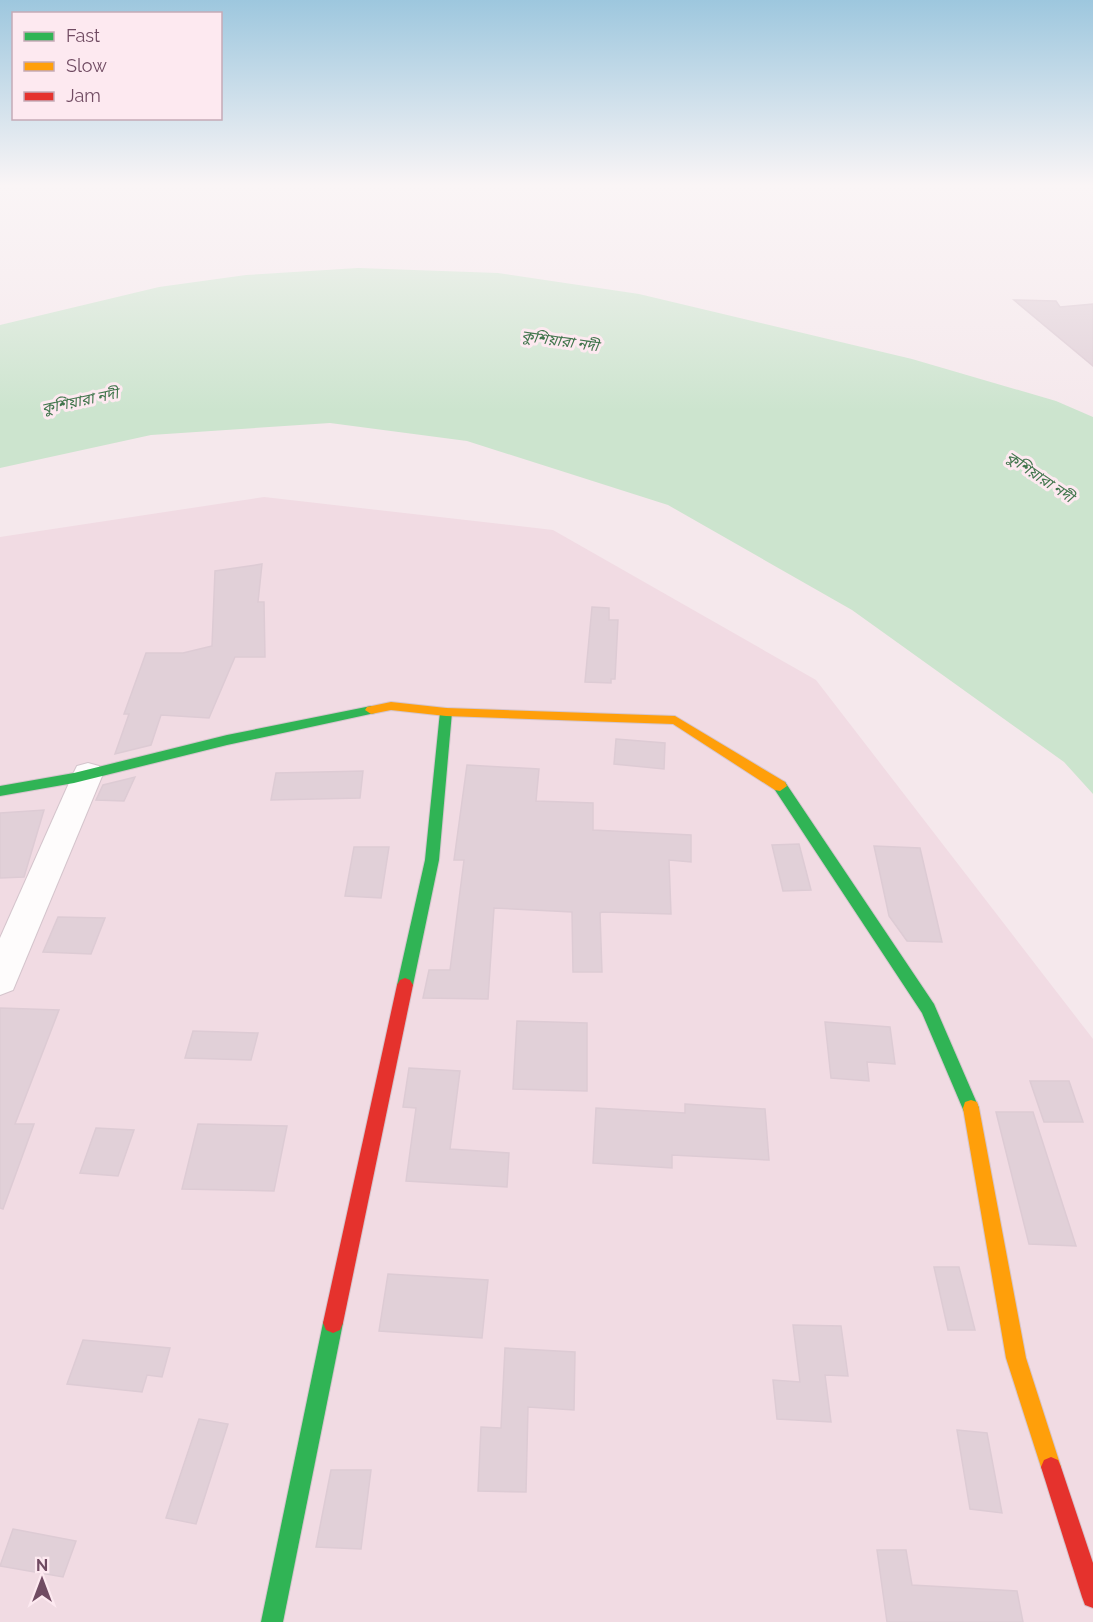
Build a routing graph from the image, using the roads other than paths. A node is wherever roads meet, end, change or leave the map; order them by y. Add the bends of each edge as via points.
1 (446, 712) junction
2 (88, 774) junction
3 (0, 791) edge
4 (0, 979) edge
5 (1093, 1597) edge
6 (272, 1622) edge

1 - 2 street via 390,706
1 - 5 street via 675,720 782,787 928,1009 971,1106 1016,1358
1 - 6 street via 432,860
2 - 3 street
2 - 4 street

